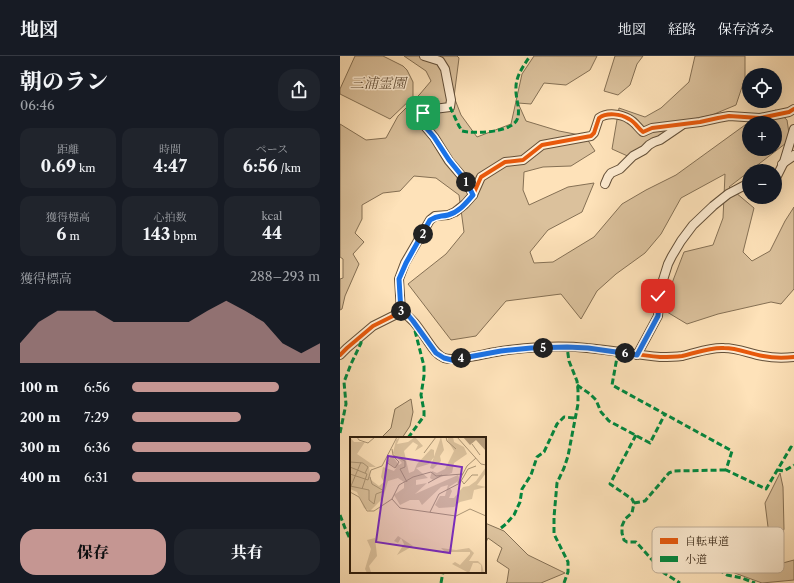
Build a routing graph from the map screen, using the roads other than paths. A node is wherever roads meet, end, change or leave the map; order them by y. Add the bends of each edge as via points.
1 (424, 56) edge
2 (794, 109) edge
3 (684, 124) junction
4 (794, 129) edge
5 (794, 155) edge
6 (784, 162) junction
7 (782, 165) edge
8 (605, 184) dead end
9 (742, 187) edge
10 (473, 195) junction
11 (401, 312) junction
12 (340, 355) edge
13 (637, 355) junction
14 (794, 357) edge

1 - 10 street via 440,62 445,69 451,100 450,106 426,110 423,113 423,124 466,181
2 - 3 street via 760,118 729,116
3 - 8 street via 633,156 620,169 611,173
3 - 10 street via 652,128 643,132 630,119 613,114 601,116 591,136 542,145 524,160 505,162 487,172 481,177
4 - 6 street
5 - 6 street
6 - 7 street
9 - 13 street via 713,206 680,241 668,264 658,296 658,316
10 - 11 street via 455,212 435,216 430,220 399,279
11 - 12 street via 373,326
11 - 13 street via 408,315 436,353 452,360 501,351 567,347
13 - 14 street via 682,356 697,351 723,348 739,349 763,356

